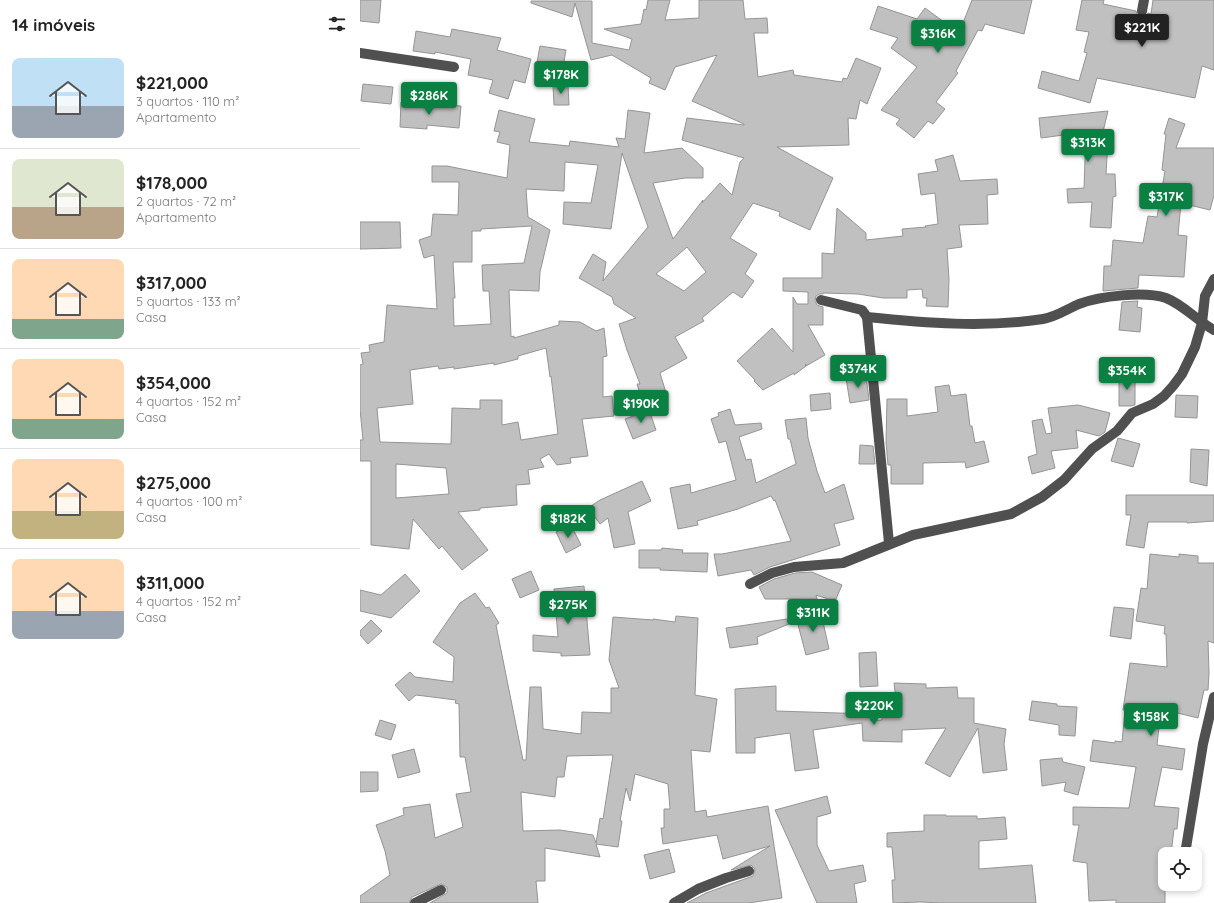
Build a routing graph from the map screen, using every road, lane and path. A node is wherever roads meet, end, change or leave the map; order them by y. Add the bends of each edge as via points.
1 (1144, 0) edge
2 (1142, 11) dead end
3 (360, 53) edge
4 (454, 67) dead end
5 (1214, 279) edge
6 (821, 300) dead end
7 (867, 318) junction
8 (1202, 323) junction
9 (1214, 330) edge
10 (889, 543) junction
11 (750, 584) dead end
12 (1214, 697) edge
13 (1186, 847) edge
14 (749, 871) dead end
15 (441, 890) dead end
16 (415, 903) edge
17 (674, 903) edge

1 - 2 street
3 - 4 street
5 - 8 street via 1205,296
6 - 7 street via 862,310
7 - 8 street via 922,322 1022,321 1051,318 1079,304 1099,298 1149,296 1166,298 1178,304
7 - 10 street
8 - 9 street
8 - 10 street via 1195,347 1173,386 1164,396 1132,413 1117,431 1092,449 1064,480 1042,497 1011,514 913,535
10 - 11 street via 843,563 794,567 772,573
12 - 13 street via 1203,744
14 - 17 street via 698,889
15 - 16 street

